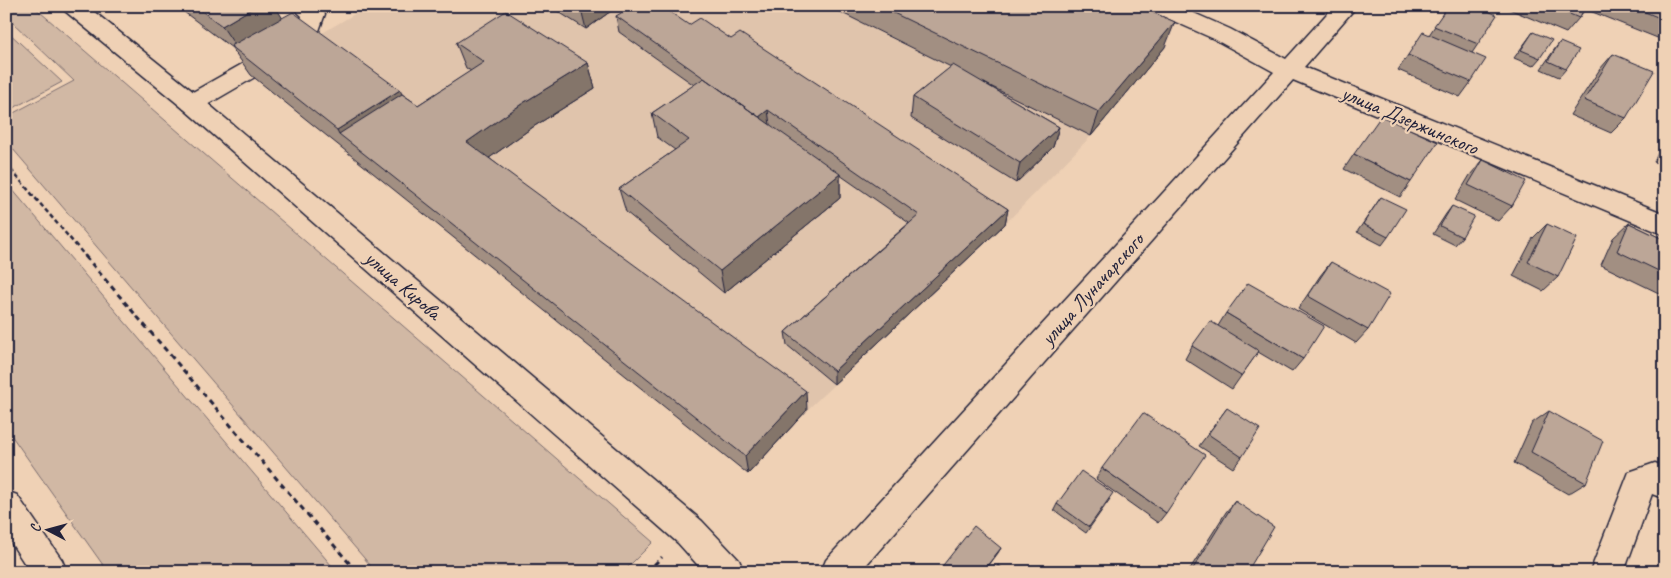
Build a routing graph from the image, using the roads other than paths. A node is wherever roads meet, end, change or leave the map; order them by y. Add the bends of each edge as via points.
1 (73, 6) edge
2 (302, 6) edge
3 (1159, 6) edge
4 (1346, 6) edge
5 (1289, 70) junction
6 (192, 103) junction
7 (1665, 225) edge
8 (1665, 484) edge
9 (6, 506) edge
10 (50, 572) edge
11 (727, 572) edge
12 (838, 572) edge
13 (1607, 572) edge

1 - 6 street, улица Кирова
2 - 6 street via 314,14 307,36
3 - 5 street, улица Дзержинского via 1222,34
4 - 5 street, улица Луначарского
5 - 7 street, улица Дзержинского
5 - 12 street, улица Луначарского
6 - 11 street, улица Кирова via 690,532
8 - 13 street via 1655,478 1640,483
9 - 10 street

